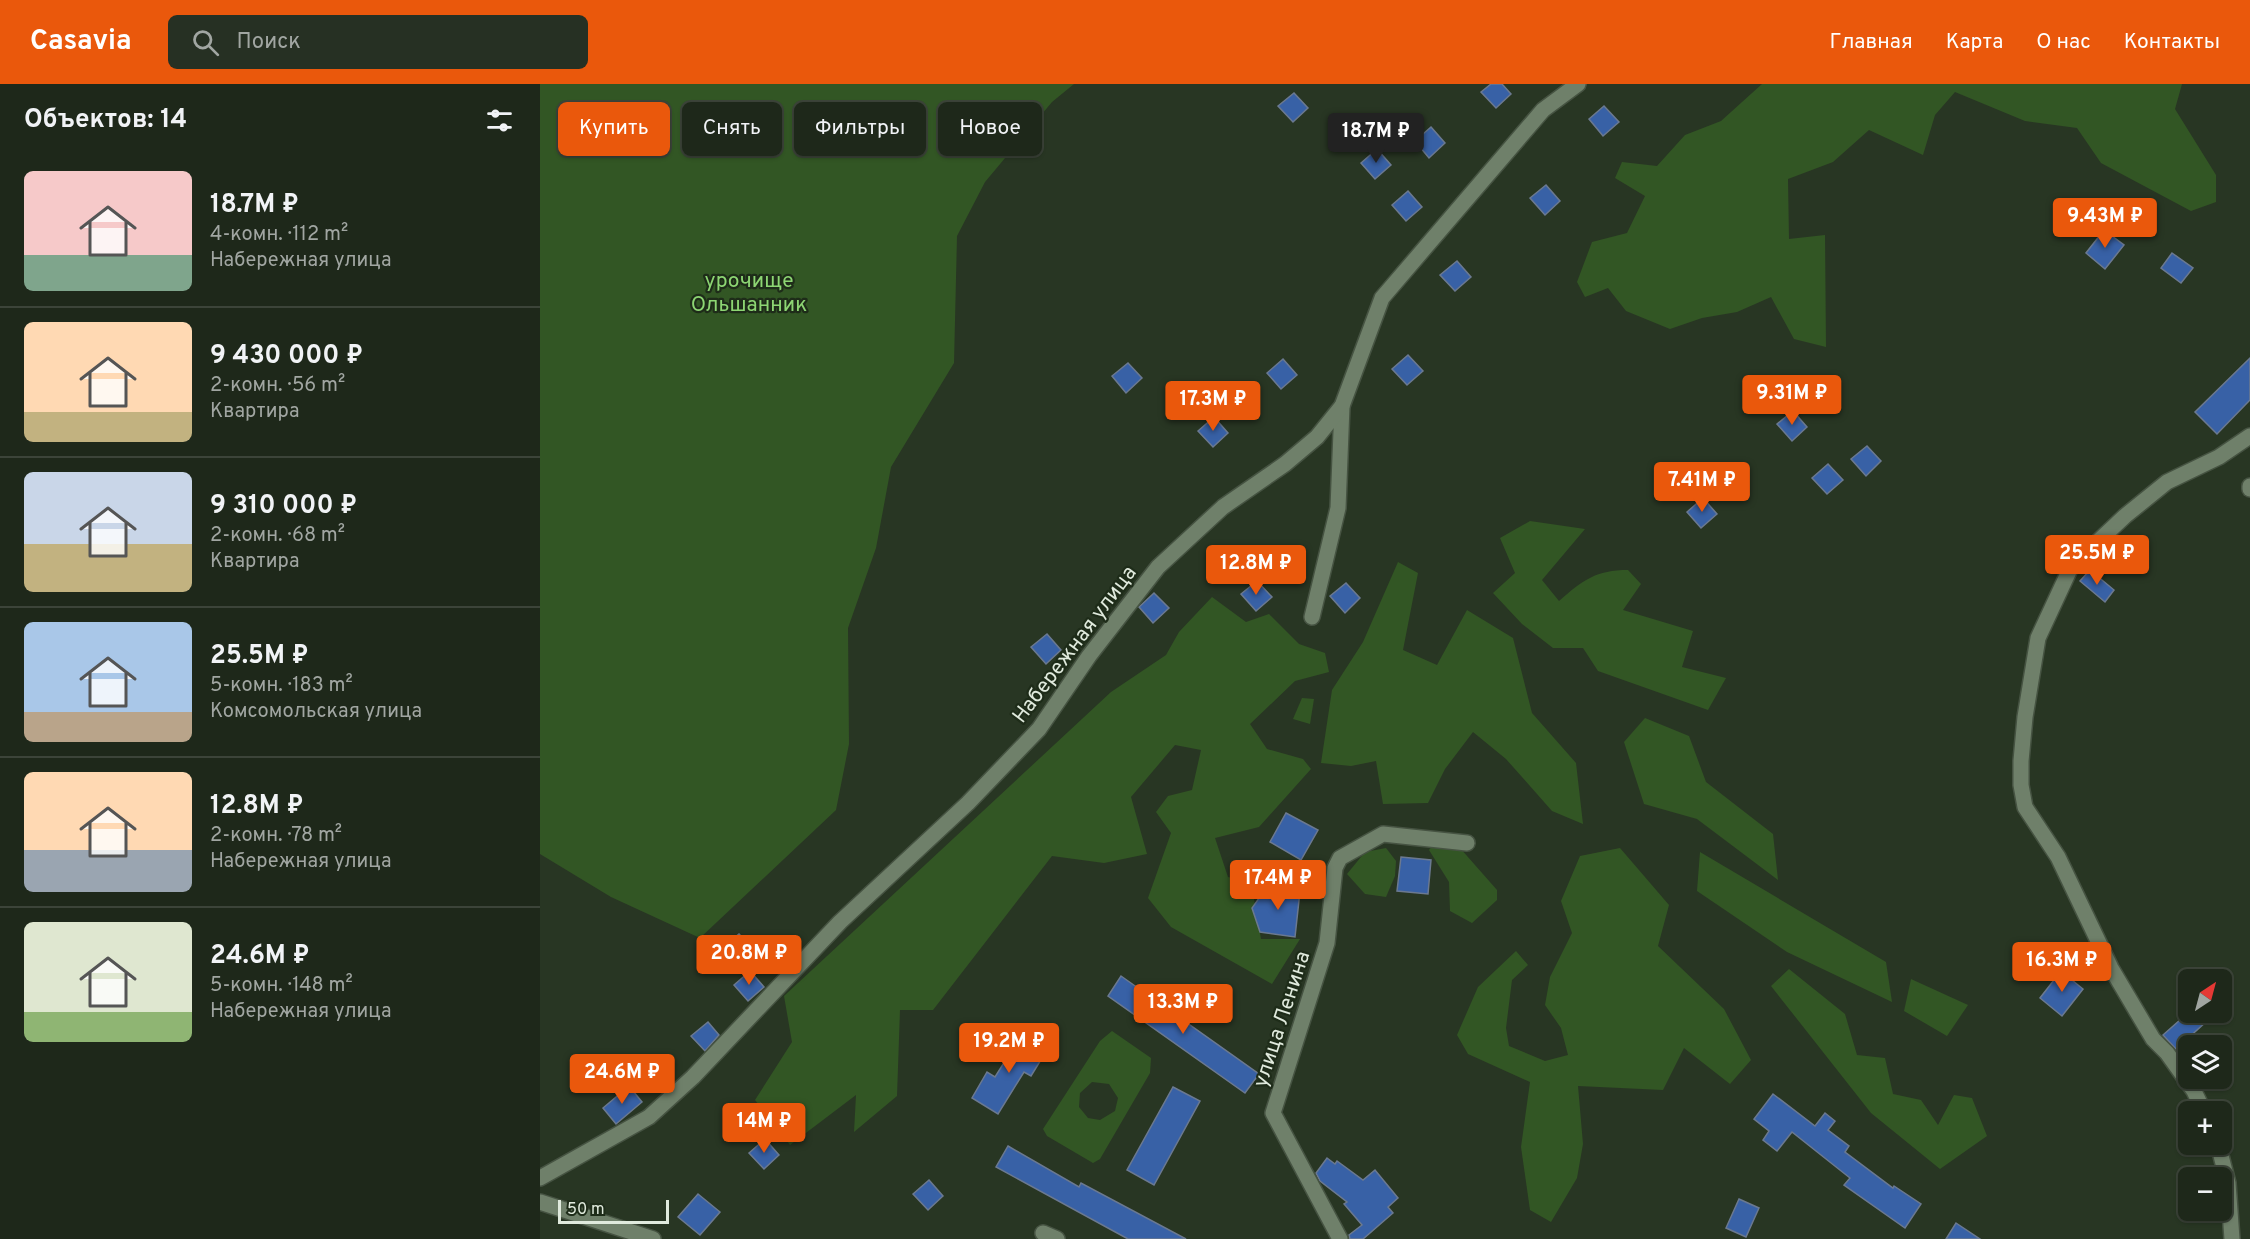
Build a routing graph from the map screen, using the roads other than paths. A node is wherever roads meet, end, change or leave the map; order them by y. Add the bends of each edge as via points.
1 (1578, 84) edge
2 (1342, 406) junction
3 (2250, 436) edge
4 (1312, 617) dead end
5 (1467, 843) dead end
6 (2197, 1101) edge
7 (2221, 1155) edge
8 (541, 1176) edge
9 (540, 1202) edge
10 (653, 1239) edge
11 (1340, 1239) edge
12 (2232, 1239) edge

1 - 2 street, Набережная улица via 1543,111 1382,298
2 - 4 street via 1338,508
2 - 8 street, Набережная улица via 1317,437 1223,507 1158,567 1039,729 968,803 840,922 693,1077 649,1117
3 - 6 street via 2219,457 2167,482 2071,567 2038,638 2021,761 2025,807 2058,857 2111,968 2153,1039 2174,1062
5 - 11 street, улица Ленина via 1383,834 1340,858 1335,868 1327,943 1273,1113
7 - 12 street via 2228,1183
9 - 10 street

